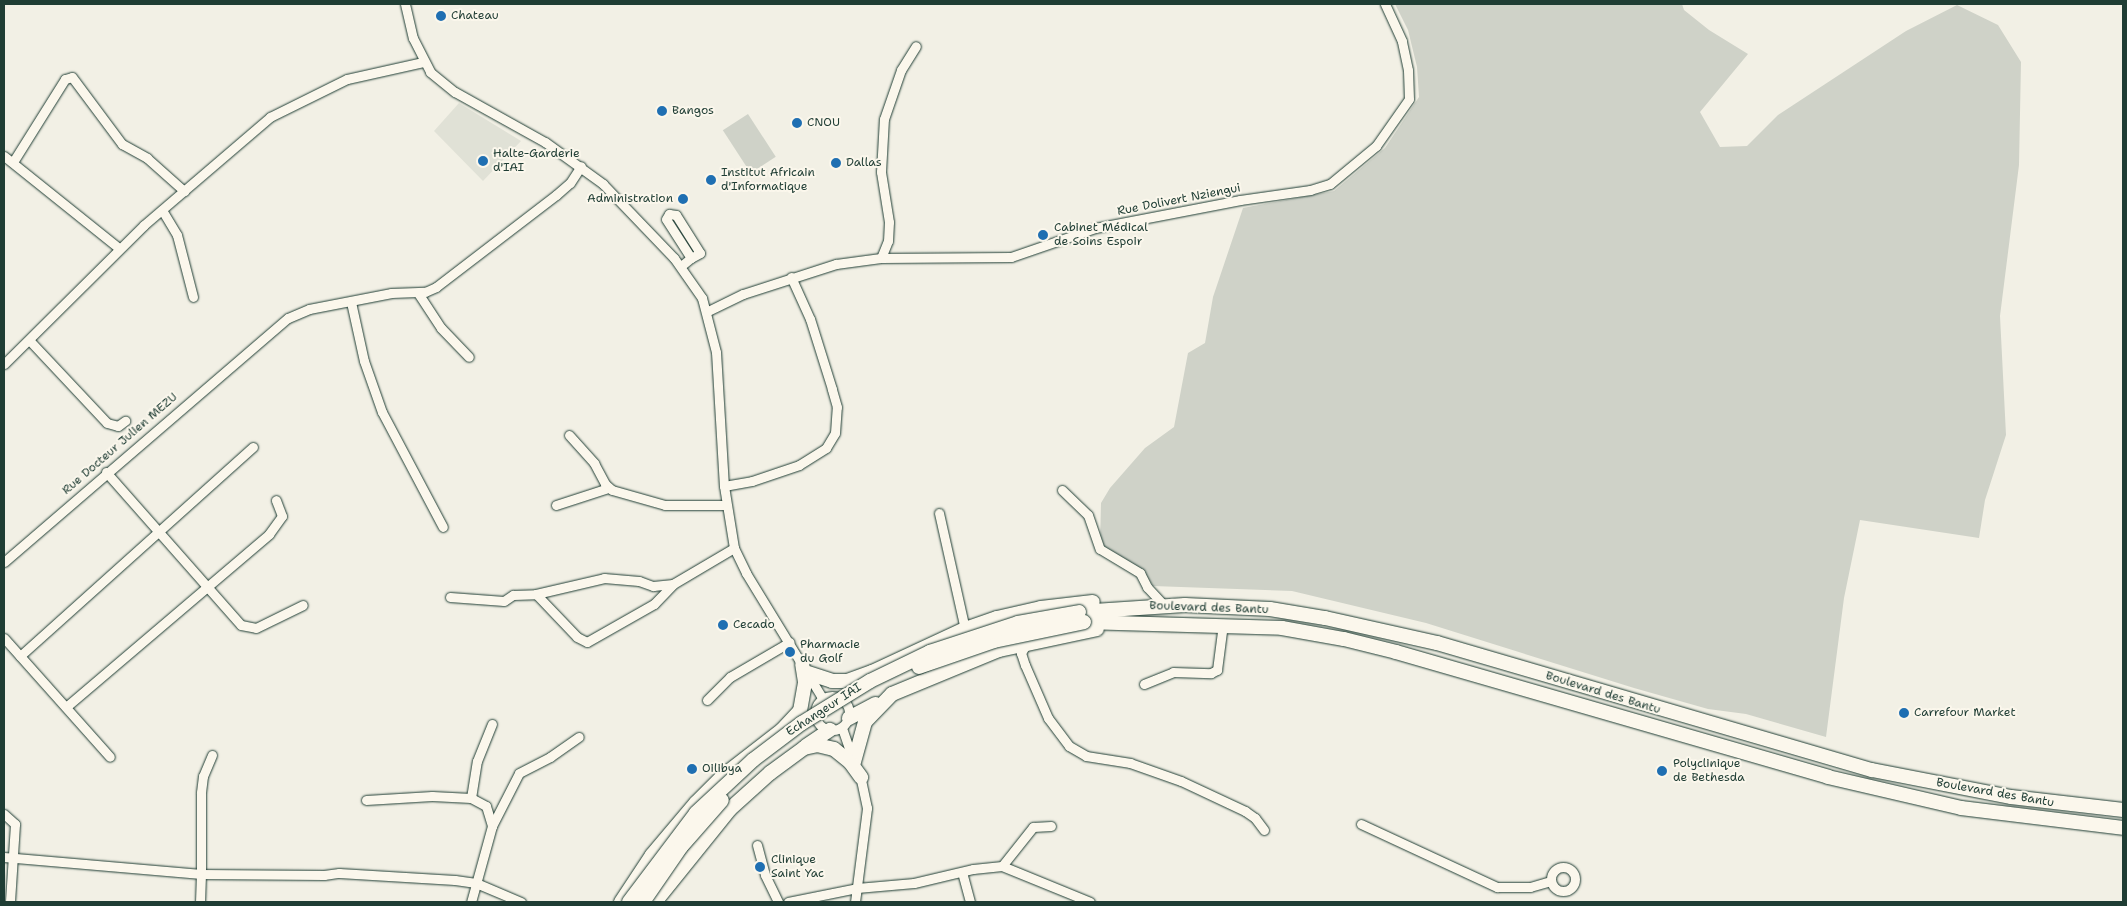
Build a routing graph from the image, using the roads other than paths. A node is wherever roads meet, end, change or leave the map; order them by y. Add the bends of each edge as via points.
1 (405, 4) edge
2 (1385, 4) edge
3 (916, 46) dead end
4 (423, 62) junction
5 (4, 156) edge
6 (13, 162) junction
7 (581, 166) junction
8 (184, 191) junction
9 (162, 210) junction
10 (119, 248) junction
11 (691, 258) junction
12 (881, 258) junction
13 (681, 266) junction
14 (792, 277) junction
15 (418, 293) junction
16 (193, 297) dead end
17 (351, 302) junction
18 (708, 310) junction
19 (30, 341) junction
20 (469, 357) dead end
21 (4, 364) edge
22 (125, 421) dead end
23 (569, 436) dead end
24 (253, 447) dead end
25 (106, 472) junction
26 (724, 486) junction
27 (608, 488) junction
28 (1062, 490) dead end
29 (276, 500) dead end
30 (556, 505) dead end
31 (725, 505) junction
32 (939, 513) dead end
33 (443, 527) dead end
34 (159, 532) junction
35 (734, 548) junction
36 (4, 562) edge
37 (673, 584) junction
38 (207, 587) junction
39 (536, 594) junction
40 (450, 597) dead end
41 (302, 605) dead end
42 (1164, 605) junction
43 (1082, 617) junction
44 (1167, 622) junction
45 (1222, 624) junction
46 (965, 629) junction
47 (4, 638) edge
48 (790, 642) junction
49 (1027, 642) junction
50 (20, 656) junction
51 (872, 672) junction
52 (808, 674) junction
53 (1144, 684) dead end
54 (887, 698) junction
55 (708, 700) dead end
56 (824, 701) junction
57 (66, 707) junction
58 (492, 724) dead end
59 (840, 725) junction
60 (782, 730) junction
61 (579, 737) dead end
62 (804, 748) junction
63 (212, 755) dead end
64 (110, 757) dead end
65 (852, 757) junction
66 (861, 777) junction
67 (471, 798) junction
68 (366, 800) dead end
69 (2123, 803) edge
70 (2084, 807) junction
71 (2123, 810) edge
72 (4, 814) edge
73 (1361, 824) dead end
74 (2088, 824) junction
75 (492, 826) junction
76 (1051, 826) dead end
77 (2123, 828) edge
78 (1264, 830) dead end
79 (2123, 835) edge
80 (757, 845) dead end
81 (8, 857) edge
82 (1002, 866) junction
83 (962, 872) junction
84 (201, 874) junction
85 (1551, 881) dead end
86 (476, 883) junction
87 (857, 888) junction
88 (10, 902) edge
89 (200, 902) edge
90 (471, 902) edge
91 (521, 902) edge
92 (621, 902) edge
93 (629, 902) edge
94 (643, 902) edge
95 (655, 902) edge
96 (778, 902) edge
97 (788, 902) edge
98 (855, 902) edge
99 (970, 902) edge
100 (1090, 902) edge

1 - 4 street via 412,38
2 - 12 street, Rue Dolivert Nziengui via 1402,41 1409,99 1376,146 1330,184 1286,195 1240,200 1095,228 1011,258
3 - 12 street via 901,70 884,119 881,172 889,222 888,241
4 - 7 street via 455,92
4 - 8 street via 347,79 286,107 254,130
5 - 6 street
6 - 8 street via 65,78 72,76 122,144 147,158
6 - 10 street
7 - 13 street via 634,214
7 - 15 street via 570,183 485,251 436,287
8 - 9 street
9 - 10 street
9 - 16 street via 177,234
10 - 19 street
11 - 11 street via 666,219 669,214 676,215 700,253
11 - 13 street
12 - 14 street, Rue Dolivert Nziengui via 836,264
13 - 18 street
14 - 18 street, Rue Dolivert Nziengui
14 - 26 street via 810,319 837,407 835,433 826,448 799,465 752,481
15 - 17 street, Rue Docteur Julien MEZU via 391,293
15 - 20 street via 441,328
17 - 25 street, Rue Docteur Julien MEZU via 309,309 288,318
17 - 33 street via 364,361 382,412
18 - 26 street via 720,384
19 - 21 street
19 - 22 street via 107,423 118,426
23 - 27 street via 594,463
24 - 34 street
25 - 34 street
25 - 36 street, Rue Docteur Julien MEZU
26 - 31 street
27 - 30 street
27 - 31 street via 665,505
28 - 42 street via 1088,515 1100,549 1140,574
29 - 38 street via 282,516 276,526
31 - 35 street
32 - 46 street
34 - 38 street
34 - 50 street
35 - 37 street
35 - 48 street
37 - 39 street via 652,586 640,581 604,578
37 - 39 street via 654,604 587,642 577,637
38 - 41 street via 241,625 249,629 271,623
38 - 57 street
39 - 40 street via 513,595 504,601
42 - 43 highway, Boulevard des Bantu
42 - 46 highway via 1124,600 1078,603 1024,612
42 - 70 highway, Boulevard des Bantu via 1270,609 1344,622 1437,643 1872,770 2011,798
43 - 44 highway, Boulevard des Bantu
43 - 93 highway, Echangeur IAI, bridge via 1018,623 939,648 870,681 802,723 753,760 696,813
43 - 94 highway, Echangeur IAI, bridge via 934,661 870,692 806,729 723,799 682,847
44 - 45 highway, Boulevard des Bantu
44 - 49 highway via 1074,632
45 - 53 street via 1217,670 1173,672
45 - 74 highway, Boulevard des Bantu via 1282,628 1396,652 1828,777 1961,808
46 - 51 highway
47 - 50 street
48 - 52 street
48 - 55 street via 730,677
49 - 54 highway via 973,658
49 - 78 street via 1021,653 1025,664 1048,718 1069,746 1086,756 1130,763 1181,781 1245,811
50 - 57 street
51 - 52 highway via 838,682
51 - 56 highway
52 - 56 street
52 - 60 highway via 804,702
54 - 59 highway
54 - 65 highway via 865,722
56 - 59 street via 845,702
56 - 59 street via 818,723
56 - 60 highway
57 - 64 street
58 - 67 street via 477,761
59 - 62 highway
59 - 65 street
60 - 92 highway via 724,775 696,803 652,855
61 - 75 street via 519,774
62 - 66 highway via 817,745 834,749
62 - 95 highway via 730,809
63 - 84 street via 206,765 201,793
65 - 66 street
66 - 87 street via 867,808
67 - 68 street via 432,796
67 - 75 street via 486,806
69 - 70 highway
70 - 71 highway, Boulevard des Bantu
72 - 81 street via 14,824
73 - 85 street via 1497,887 1530,887
74 - 77 highway, Boulevard des Bantu
74 - 79 highway
75 - 86 street
76 - 82 street via 1032,826
80 - 96 street
81 - 84 street
81 - 88 street
82 - 83 street
82 - 100 street
83 - 87 street via 914,883
83 - 99 street
84 - 86 street via 324,875 339,872
84 - 89 street
86 - 90 street
86 - 91 street
87 - 97 street
87 - 98 street

